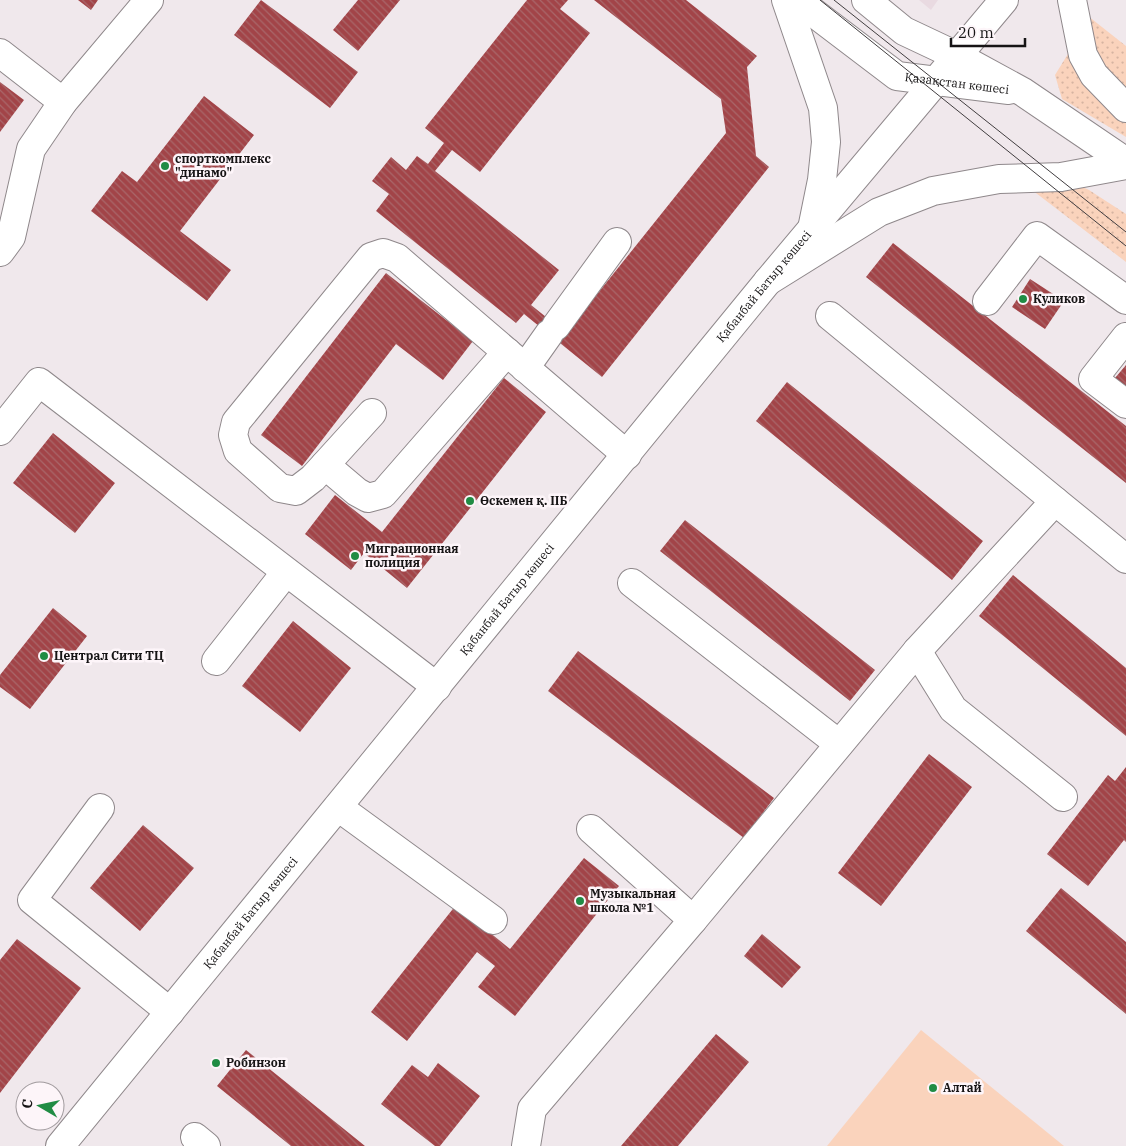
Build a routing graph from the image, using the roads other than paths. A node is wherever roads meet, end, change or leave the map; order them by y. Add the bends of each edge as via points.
1 (149, 0) edge
2 (786, 0) edge
3 (797, 0) edge
4 (866, 0) edge
5 (1004, 0) edge
6 (1072, 0) edge
7 (0, 53) edge
8 (957, 56) junction
9 (936, 82) junction
10 (1022, 92) junction
11 (63, 102) junction
12 (1126, 108) edge
13 (1126, 164) edge
14 (812, 229) junction
15 (617, 242) dead end
16 (0, 252) edge
17 (768, 281) junction
18 (1126, 300) edge
19 (987, 301) dead end
20 (830, 316) dead end
21 (1126, 337) edge
22 (516, 360) junction
23 (1126, 404) edge
24 (372, 413) dead end
25 (0, 431) edge
26 (627, 455) junction
27 (325, 464) junction
28 (1055, 501) junction
29 (1126, 558) edge
30 (286, 572) junction
31 (632, 583) dead end
32 (917, 651) junction
33 (216, 661) dead end
34 (437, 688) junction
35 (839, 744) junction
36 (1063, 797) dead end
37 (338, 806) junction
38 (100, 808) dead end
39 (591, 830) dead end
40 (493, 920) dead end
41 (694, 920) junction
42 (170, 1012) junction
43 (60, 1146) edge
44 (526, 1146) edge

1 - 11 street
2 - 14 street via 823,108 826,142
3 - 9 street, Қазақстан көшесі via 897,76
4 - 8 street, Қазақстан көшесі via 904,31
5 - 8 street, Қабанбай Батыр көшесі
6 - 12 street via 1083,55 1094,75
7 - 11 street
8 - 9 street, Қабанбай Батыр көшесі
8 - 10 street, Қазақстан көшесі
9 - 10 street, Қазақстан көшесі
9 - 14 street, Қабанбай Батыр көшесі
10 - 13 street, Қазақстан көшесі
11 - 16 street via 31,149 11,238
13 - 17 street via 1061,177 999,179 933,191 879,212
14 - 17 street, Қабанбай Батыр көшесі
15 - 22 street via 552,330
17 - 26 street, Қабанбай Батыр көшесі
18 - 19 street via 1037,236
20 - 28 street
21 - 23 street via 1093,379
22 - 26 street
22 - 27 street via 383,494 368,498
22 - 27 street via 397,258 383,253 371,257 236,422 234,435 238,450 280,488 296,490
24 - 27 street
25 - 30 street via 39,382
26 - 34 street, Қабанбай Батыр көшесі
28 - 29 street
28 - 32 street
30 - 33 street
30 - 34 street
31 - 35 street
32 - 35 street
32 - 36 street via 953,709
34 - 37 street, Қабанбай Батыр көшесі
35 - 41 street
37 - 40 street
37 - 42 street, Қабанбай Батыр көшесі
38 - 42 street via 32,900
39 - 41 street
41 - 44 street via 532,1109
42 - 43 street, Қабанбай Батыр көшесі

